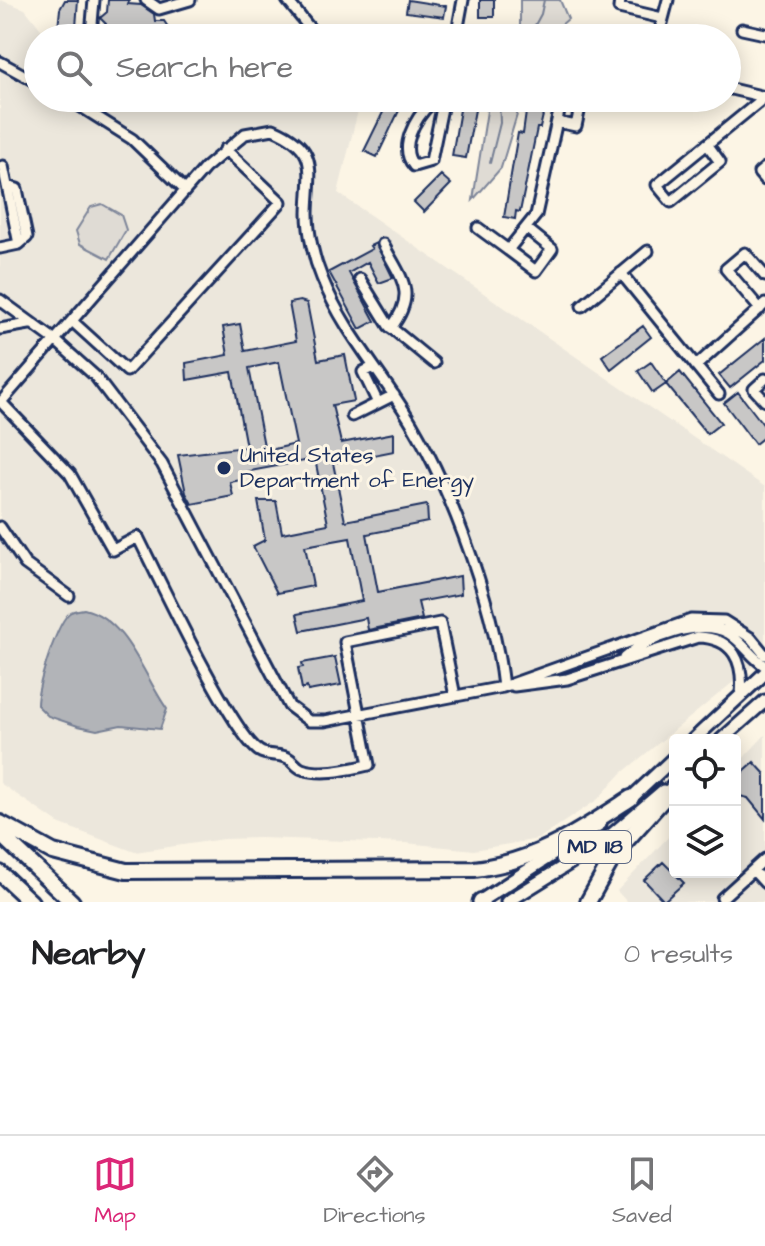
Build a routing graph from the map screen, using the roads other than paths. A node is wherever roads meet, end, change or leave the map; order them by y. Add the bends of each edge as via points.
1 (94, 0) edge
2 (146, 0) edge
3 (190, 0) edge
4 (287, 0) edge
5 (463, 0) edge
6 (620, 0) edge
7 (668, 0) edge
8 (662, 18) junction
9 (92, 24) edge
10 (306, 24) edge
11 (459, 24) edge
12 (661, 24) edge
13 (742, 29) dead end
14 (765, 34) edge
15 (0, 62) edge
16 (24, 75) edge
17 (741, 91) edge
18 (765, 97) edge
19 (89, 112) edge
20 (423, 112) edge
21 (442, 112) edge
22 (559, 112) edge
23 (579, 112) edge
24 (557, 122) junction
25 (707, 144) junction
26 (225, 149) junction
27 (3, 166) dead end
28 (765, 168) edge
29 (765, 180) edge
30 (185, 190) junction
31 (478, 228) dead end
32 (526, 228) junction
33 (383, 244) dead end
34 (0, 248) edge
35 (508, 250) junction
36 (648, 251) dead end
37 (621, 273) junction
38 (765, 276) edge
39 (360, 279) dead end
40 (0, 300) edge
41 (582, 306) dead end
42 (763, 307) edge
43 (72, 321) junction
44 (29, 324) junction
45 (391, 328) junction
46 (0, 329) edge
47 (55, 340) junction
48 (434, 363) dead end
49 (696, 366) junction
50 (373, 367) junction
51 (765, 379) edge
52 (719, 394) dead end
53 (394, 395) junction
54 (765, 401) edge
55 (378, 403) junction
56 (352, 416) dead end
57 (0, 527) edge
58 (69, 596) dead end
59 (765, 655) edge
60 (618, 663) junction
61 (765, 666) edge
62 (765, 673) edge
63 (503, 687) junction
64 (741, 694) junction
65 (455, 696) junction
66 (765, 701) edge
67 (359, 714) junction
68 (699, 734) edge
69 (728, 734) edge
70 (669, 763) edge
71 (669, 788) edge
72 (669, 790) edge
73 (631, 798) junction
74 (0, 823) edge
75 (0, 834) edge
76 (765, 859) edge
77 (753, 870) junction
78 (0, 873) edge
79 (765, 883) edge
80 (722, 898) dead end
81 (31, 902) edge
82 (72, 902) edge
83 (481, 902) edge
84 (507, 902) edge
85 (588, 902) edge

1 - 9 street
2 - 3 street via 159,9
4 - 10 street
5 - 11 street
6 - 8 street via 619,8
7 - 8 street
8 - 12 street
13 - 14 street
15 - 16 street
17 - 18 street
18 - 25 street
19 - 30 street via 132,139
20 - 21 street via 406,148 414,166 431,161
22 - 24 street
23 - 24 street via 576,126
24 - 32 street via 536,215
25 - 25 street via 657,185 671,202 720,162
26 - 30 street
26 - 43 street via 281,202 127,371
26 - 50 street via 245,134 273,129 300,144 311,169 308,216 321,276
27 - 34 street via 19,244
28 - 29 street via 759,173
30 - 43 street
31 - 35 street
32 - 35 street
32 - 35 street via 552,249 536,271
33 - 45 street via 407,294 405,308
36 - 37 street
37 - 41 street
37 - 49 street
38 - 42 street via 745,253 726,269
39 - 45 street
40 - 44 street
42 - 49 street
43 - 47 street
44 - 46 street
44 - 47 street
45 - 48 street
47 - 67 street via 95,376 162,464 289,706 309,721
47 - 67 street via 1,402 70,474 113,550 138,537 246,737 263,753 287,757 300,769 344,771 369,765
49 - 52 street
50 - 53 street
50 - 55 street via 363,372
51 - 54 street via 754,389
53 - 55 street
53 - 63 street via 425,451 475,569
55 - 56 street
57 - 58 street via 25,564
59 - 63 street via 751,638 724,621 691,620
60 - 61 street via 635,648 709,627 732,635
60 - 63 street via 543,685
60 - 64 street via 698,637 719,640 739,661
62 - 64 main road
63 - 65 street
64 - 68 main road
65 - 67 street
65 - 67 street via 440,623 345,642
66 - 69 main road
70 - 73 main road, MD 118
71 - 84 main road, MD 118 via 602,843
72 - 85 highway via 616,852
73 - 74 highway via 525,860 460,870 126,871 53,852
73 - 83 main road, MD 118 via 566,850
75 - 82 highway
76 - 77 street
77 - 79 street
77 - 80 street
78 - 81 highway

